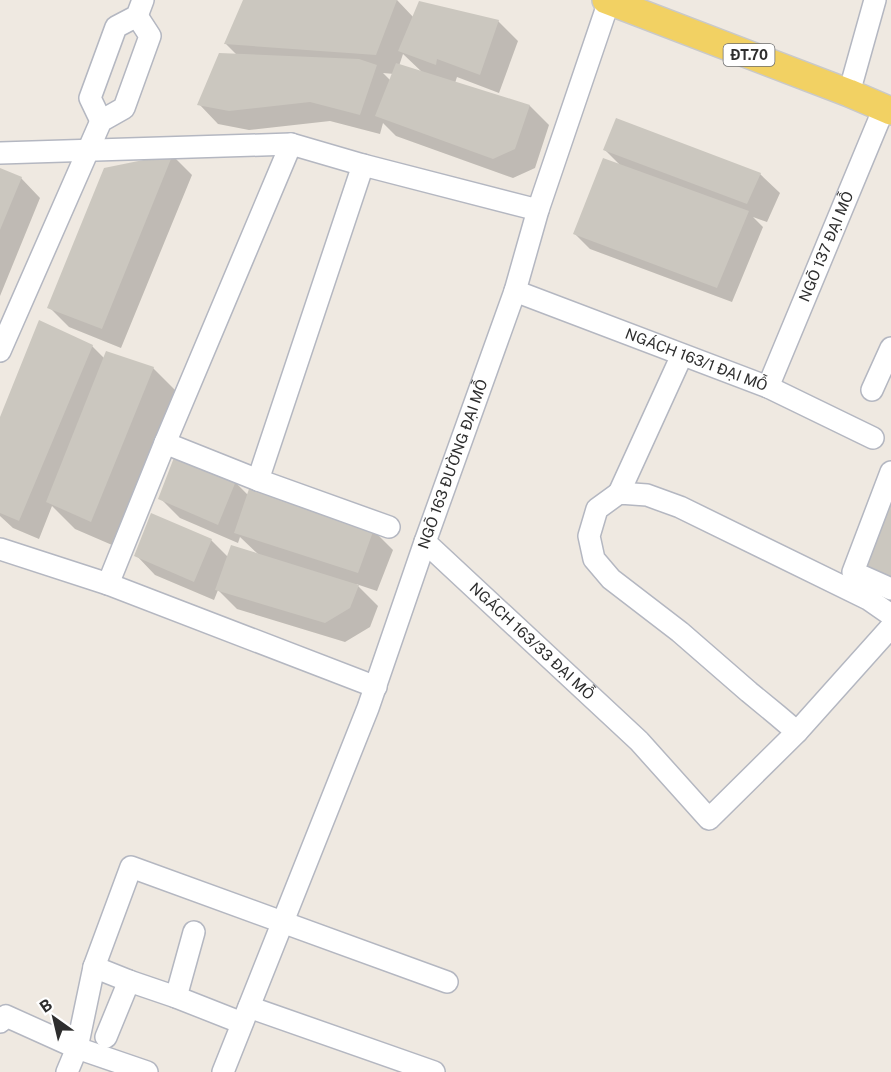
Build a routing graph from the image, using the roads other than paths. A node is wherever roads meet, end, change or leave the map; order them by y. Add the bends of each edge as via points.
1 (875, 0) edge
2 (608, 1) edge
3 (140, 8) edge
4 (849, 93) junction
5 (887, 109) edge
6 (101, 121) junction
7 (291, 144) junction
8 (87, 150) junction
9 (0, 153) edge
10 (363, 165) junction
11 (538, 210) junction
12 (514, 291) junction
13 (891, 348) edge
14 (0, 351) edge
15 (682, 355) junction
16 (768, 387) junction
17 (872, 390) dead end
18 (873, 438) dead end
19 (165, 443) junction
20 (891, 472) edge
21 (258, 480) junction
22 (619, 493) junction
23 (389, 526) dead end
24 (425, 542) junction
25 (0, 549) edge
26 (108, 584) junction
27 (891, 589) edge
28 (891, 615) edge
29 (891, 627) edge
30 (376, 687) junction
31 (797, 732) junction
32 (282, 922) junction
33 (194, 932) dead end
34 (94, 967) junction
35 (129, 981) junction
36 (447, 981) dead end
37 (176, 997) junction
38 (246, 1015) junction
39 (0, 1022) edge
40 (106, 1037) dead end
41 (77, 1048) junction
42 (67, 1072) edge
43 (147, 1072) edge
44 (223, 1072) edge
45 (434, 1072) edge

1 - 4 street
2 - 4 main road, ĐT.70
2 - 11 street, NGÕ 163 ĐƯỜNG ĐẠI MỖ
3 - 6 street via 116,27 90,98
3 - 6 street via 150,36 124,108
4 - 5 main road, ĐT.70
5 - 16 street, NGÕ 137 ĐẠI MỖ
6 - 8 street
7 - 8 street
7 - 10 street
7 - 19 street
8 - 9 street
8 - 14 street
10 - 11 street
10 - 21 street
11 - 12 street, NGÕ 163 ĐƯỜNG ĐẠI MỖ
12 - 15 street, NGÁCH 163/1 ĐẠI MỖ
12 - 24 street, NGÕ 163 ĐƯỜNG ĐẠI MỖ
13 - 17 street
15 - 16 street, NGÁCH 163/1 ĐẠI MỖ
15 - 22 street
16 - 18 street, NGÁCH 163/1 ĐẠI MỖ
19 - 21 street
19 - 26 street
20 - 27 street via 853,572
21 - 23 street
22 - 28 street via 647,495 680,507 868,599
22 - 31 street via 597,509 589,536 594,559 611,579
24 - 30 street, NGÕ 163 ĐƯỜNG ĐẠI MỖ
24 - 31 street, NGÁCH 163/33 ĐẠI MỖ via 639,741 709,819
25 - 26 street
26 - 30 street
29 - 31 street
30 - 32 street, NGÕ 163 ĐƯỜNG ĐẠI MỖ
32 - 34 street via 131,867
32 - 36 street
32 - 38 street, NGÕ 163 ĐƯỜNG ĐẠI MỖ
33 - 37 street
34 - 35 street
34 - 41 street
35 - 37 street
35 - 40 street
37 - 38 street
38 - 44 street, NGÕ 163 ĐƯỜNG ĐẠI MỖ
38 - 45 street
39 - 41 street via 6,1016
41 - 42 street
41 - 43 street

